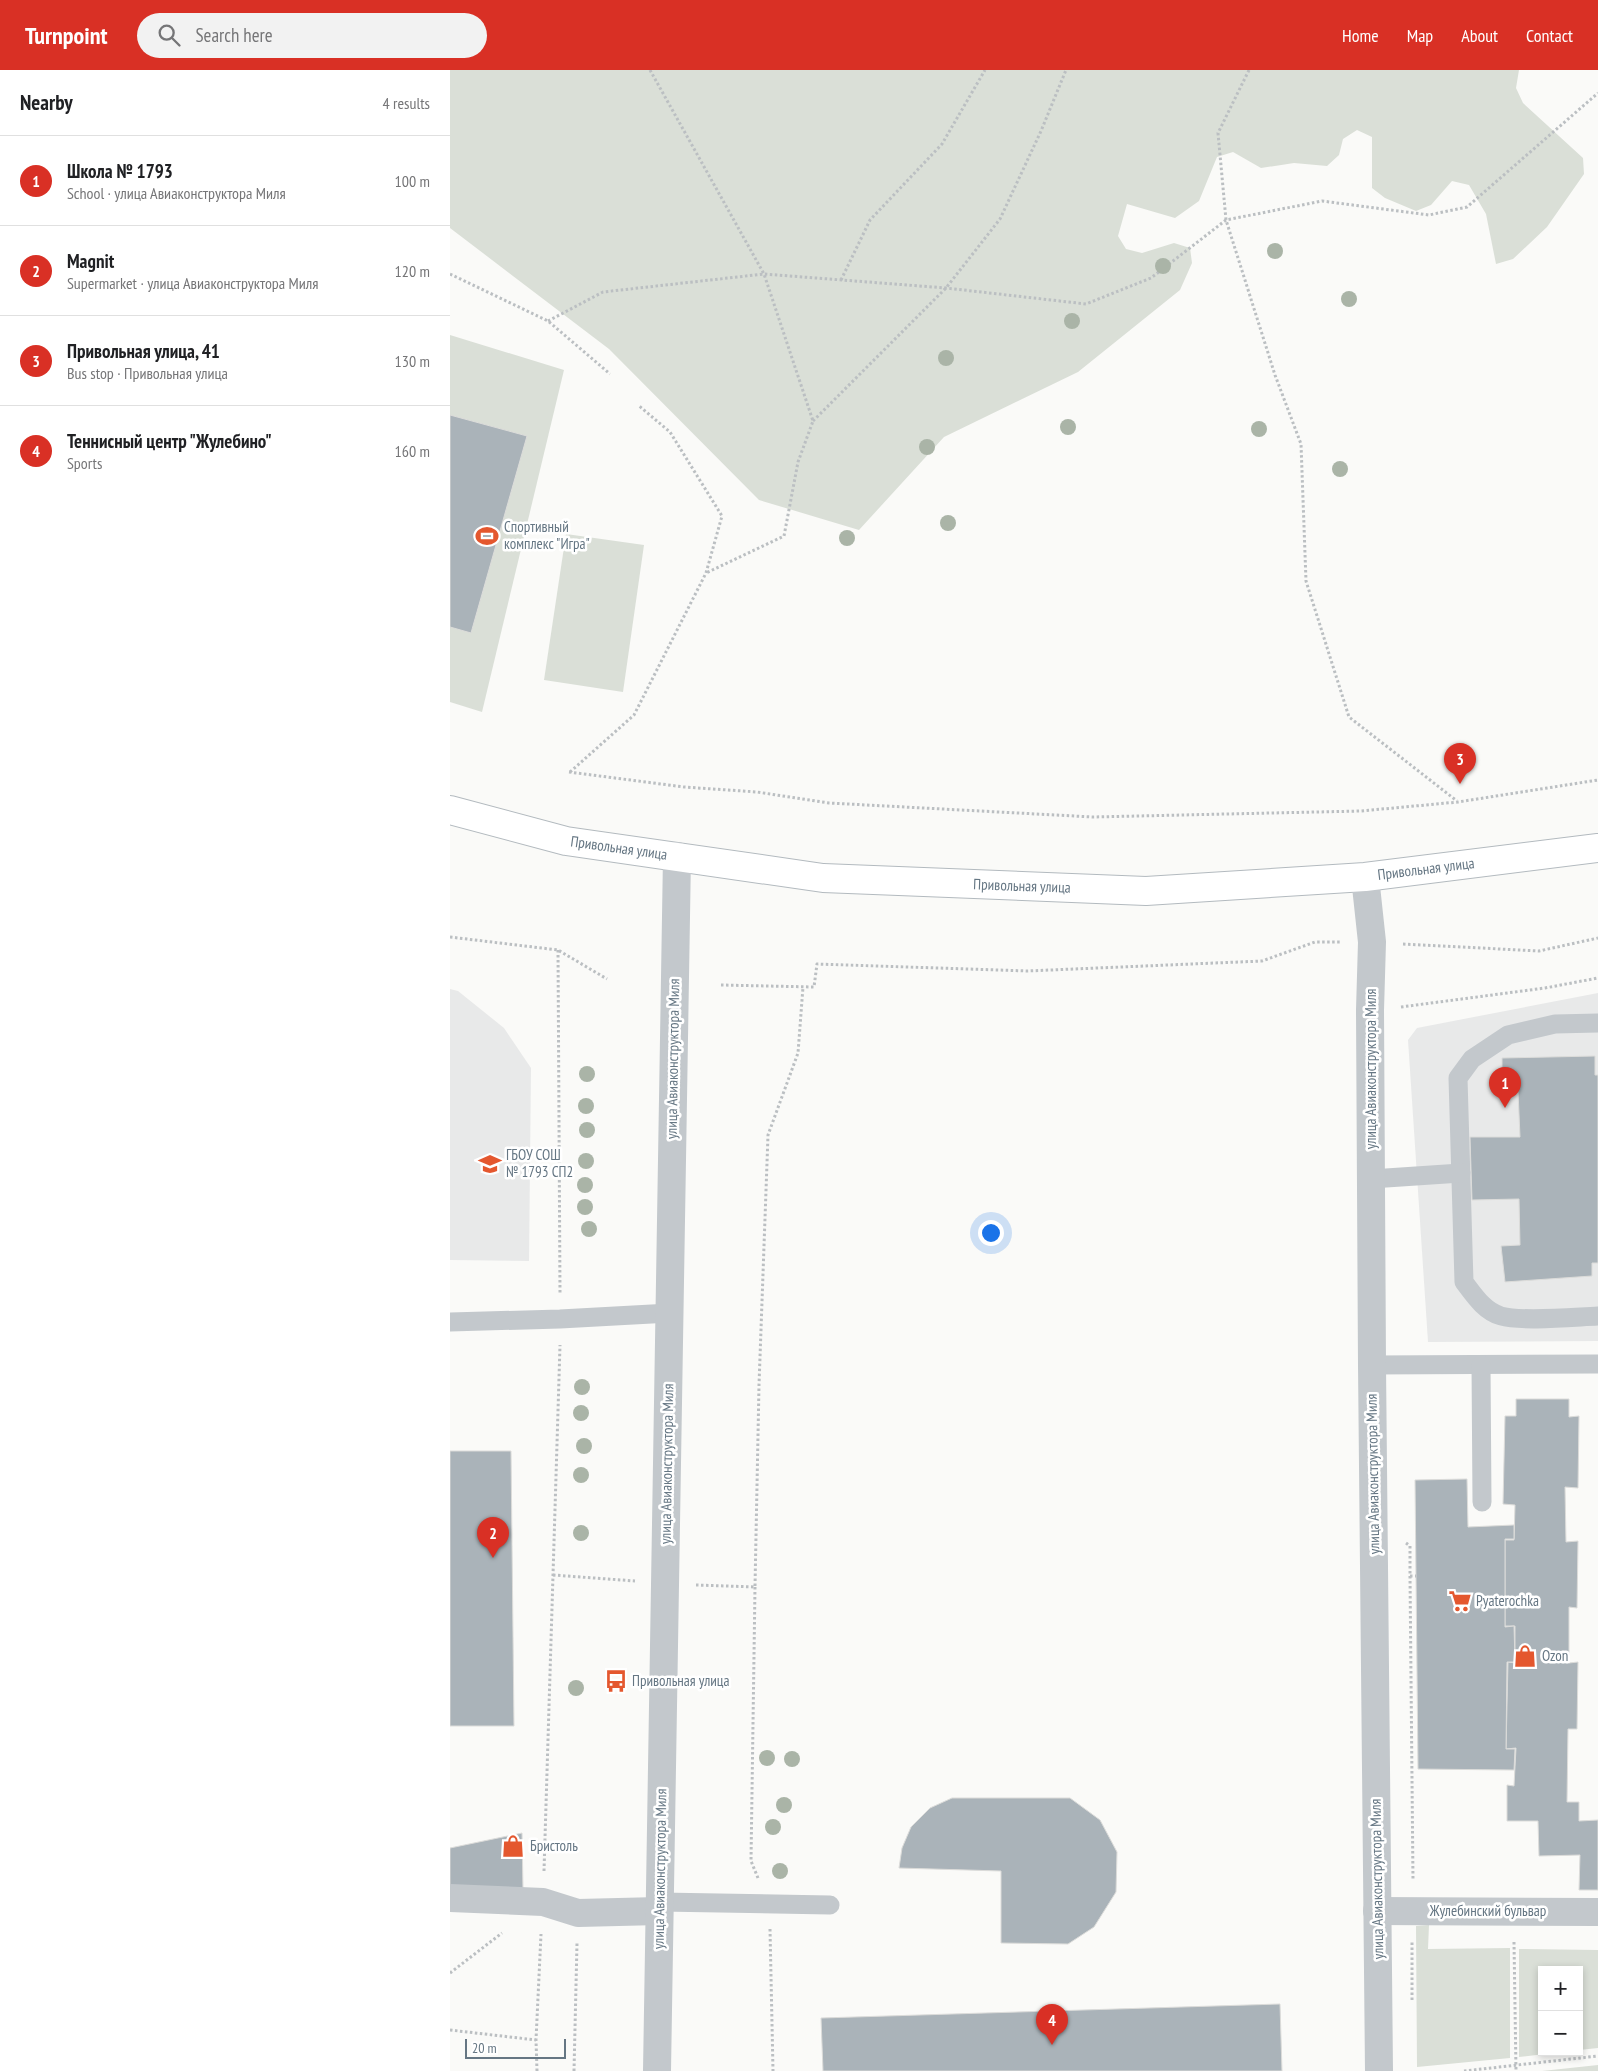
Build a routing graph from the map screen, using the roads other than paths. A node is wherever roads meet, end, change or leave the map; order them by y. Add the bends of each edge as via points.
1 (450, 810) edge
2 (1598, 848) edge
3 (676, 856) junction
4 (1365, 876) junction
5 (1598, 1023) edge
6 (1461, 1173) junction
7 (1371, 1179) junction
8 (670, 1313) junction
9 (1598, 1316) edge
10 (450, 1322) edge
11 (1598, 1364) edge
12 (1372, 1365) junction
13 (1480, 1365) junction
14 (1482, 1502) dead end
15 (450, 1898) edge
16 (830, 1905) dead end
17 (660, 1906) junction
18 (1377, 1911) junction
19 (1598, 1912) edge
20 (657, 2071) edge
21 (1379, 2071) edge

1 - 3 main road, Привольная улица via 566,841
2 - 4 main road, Привольная улица
3 - 4 main road, Привольная улица via 823,878 1146,891
3 - 8 street, улица Авиаконструктора Миля
4 - 7 street, улица Авиаконструктора Миля via 1372,942
5 - 6 lane via 1555,1024 1508,1035 1472,1059 1458,1078
6 - 7 lane
6 - 9 lane via 1464,1282 1478,1302 1500,1316
7 - 12 street, улица Авиаконструктора Миля
8 - 10 lane
8 - 17 street, улица Авиаконструктора Миля
11 - 13 lane
12 - 13 lane
12 - 18 street, улица Авиаконструктора Миля
13 - 14 lane
15 - 17 street via 543,1902 578,1913
16 - 17 lane
17 - 20 street, улица Авиаконструктора Миля
18 - 19 street, Жулебинский бульвар
18 - 21 street, улица Авиаконструктора Миля

